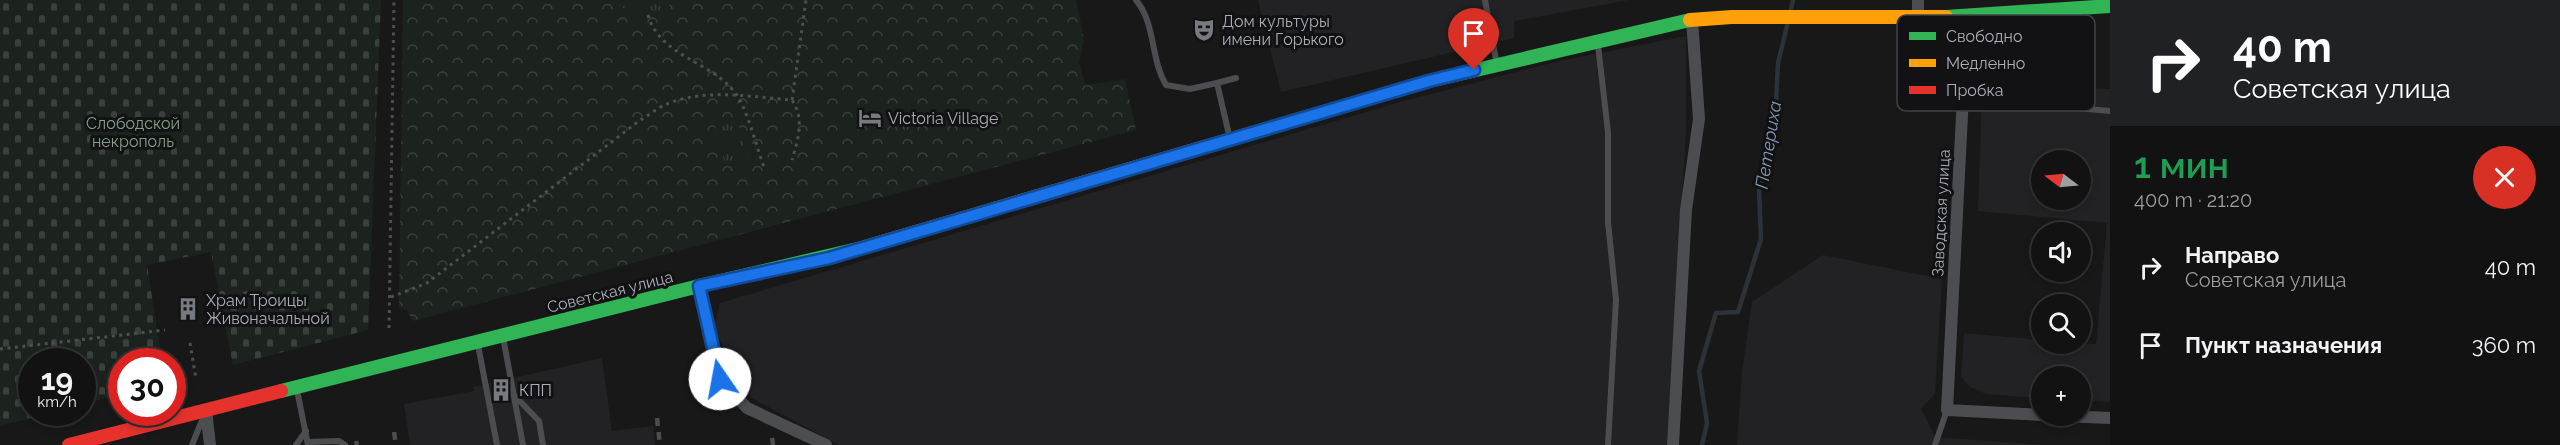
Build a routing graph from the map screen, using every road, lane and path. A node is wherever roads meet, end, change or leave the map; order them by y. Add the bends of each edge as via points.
1 (393, 0) edge
2 (806, 0) edge
3 (1136, 0) edge
4 (1485, 0) edge
5 (2110, 6) edge
6 (648, 15) dead end
7 (1993, 15) edge
8 (1897, 19) edge
9 (1692, 20) junction
10 (1598, 42) junction
11 (1497, 65) junction
12 (1236, 78) dead end
13 (1217, 82) junction
14 (737, 95) junction
15 (792, 100) junction
16 (2095, 110) edge
17 (1962, 111) edge
18 (2110, 111) edge
19 (1230, 140) junction
20 (792, 160) dead end
21 (764, 167) dead end
22 (699, 286) junction
23 (391, 297) junction
24 (389, 328) dead end
25 (165, 330) dead end
26 (503, 336) junction
27 (190, 343) dead end
28 (478, 343) junction
29 (0, 349) edge
30 (196, 379) dead end
31 (297, 389) junction
32 (513, 394) junction
33 (206, 410) junction
34 (1947, 410) junction
35 (2031, 414) edge
36 (2091, 417) edge
37 (2110, 418) edge
38 (306, 431) junction
39 (308, 443) edge
40 (71, 445) edge
41 (192, 445) edge
42 (210, 445) edge
43 (296, 445) edge
44 (345, 445) edge
45 (497, 445) edge
46 (523, 445) edge
47 (543, 445) edge
48 (825, 445) edge
49 (1608, 445) edge
50 (1673, 445) edge
51 (1935, 445) edge

1 - 23 path
2 - 15 path
3 - 13 lane via 1146,12 1158,71 1166,85 1190,89
4 - 11 lane
5 - 7 main road, Советская улица
6 - 14 path via 652,30 667,45 727,84
8 - 9 main road, Советская улица via 1732,16
9 - 10 main road, Советская улица
9 - 50 street via 1699,119 1686,210
10 - 11 main road, Советская улица
10 - 49 lane via 1608,132 1608,222 1616,300
11 - 19 main road, Советская улица
12 - 13 lane
13 - 19 lane
14 - 15 path
14 - 21 path
14 - 23 path via 693,97 667,104 639,121 427,283
15 - 20 path via 800,124
16 - 18 lane
17 - 34 street, Заводская улица
19 - 22 main road, Советская улица via 829,258
22 - 26 main road, Советская улица
22 - 48 street via 720,379 747,408
23 - 24 path
25 - 29 path
26 - 28 main road, Советская улица
26 - 32 lane
27 - 30 path
28 - 31 main road, Советская улица
28 - 45 lane
31 - 33 main road, Советская улица
31 - 38 lane
32 - 46 lane
32 - 47 lane via 539,421
33 - 40 main road, Советская улица
33 - 41 lane
33 - 42 street
34 - 35 street
34 - 51 lane
36 - 37 street
38 - 39 lane
38 - 43 lane
39 - 44 lane via 339,441

